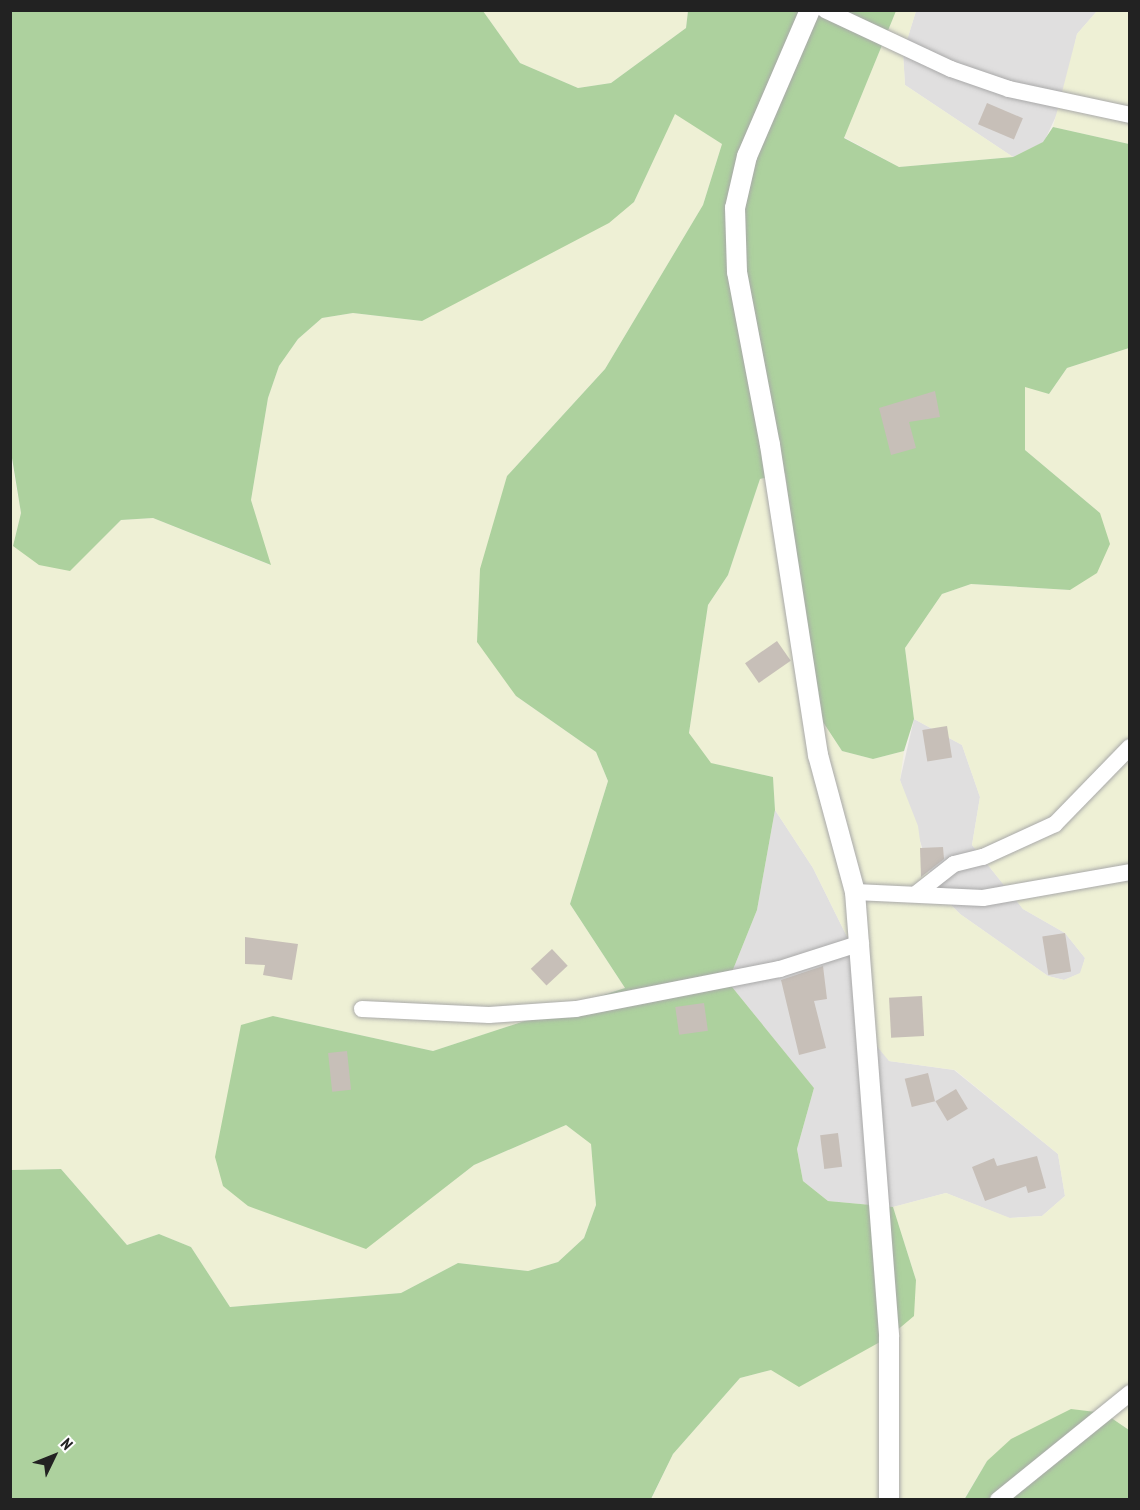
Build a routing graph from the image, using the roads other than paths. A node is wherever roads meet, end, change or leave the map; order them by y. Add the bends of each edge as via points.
1 (810, 12) edge
2 (1130, 115) edge
3 (1130, 747) edge
4 (1130, 872) edge
5 (855, 892) junction
6 (917, 893) junction
7 (861, 943) junction
8 (362, 1009) dead end
9 (1130, 1393) edge
10 (889, 1500) edge
11 (998, 1500) edge

1 - 2 street via 990,83
1 - 5 street via 747,156 735,208 737,272 770,445 818,755
3 - 6 street via 1054,824 983,857 954,864
4 - 6 street via 983,898
5 - 6 street
5 - 7 street
7 - 8 street via 780,969 576,1009 489,1016
7 - 10 street via 889,1337
9 - 11 street

